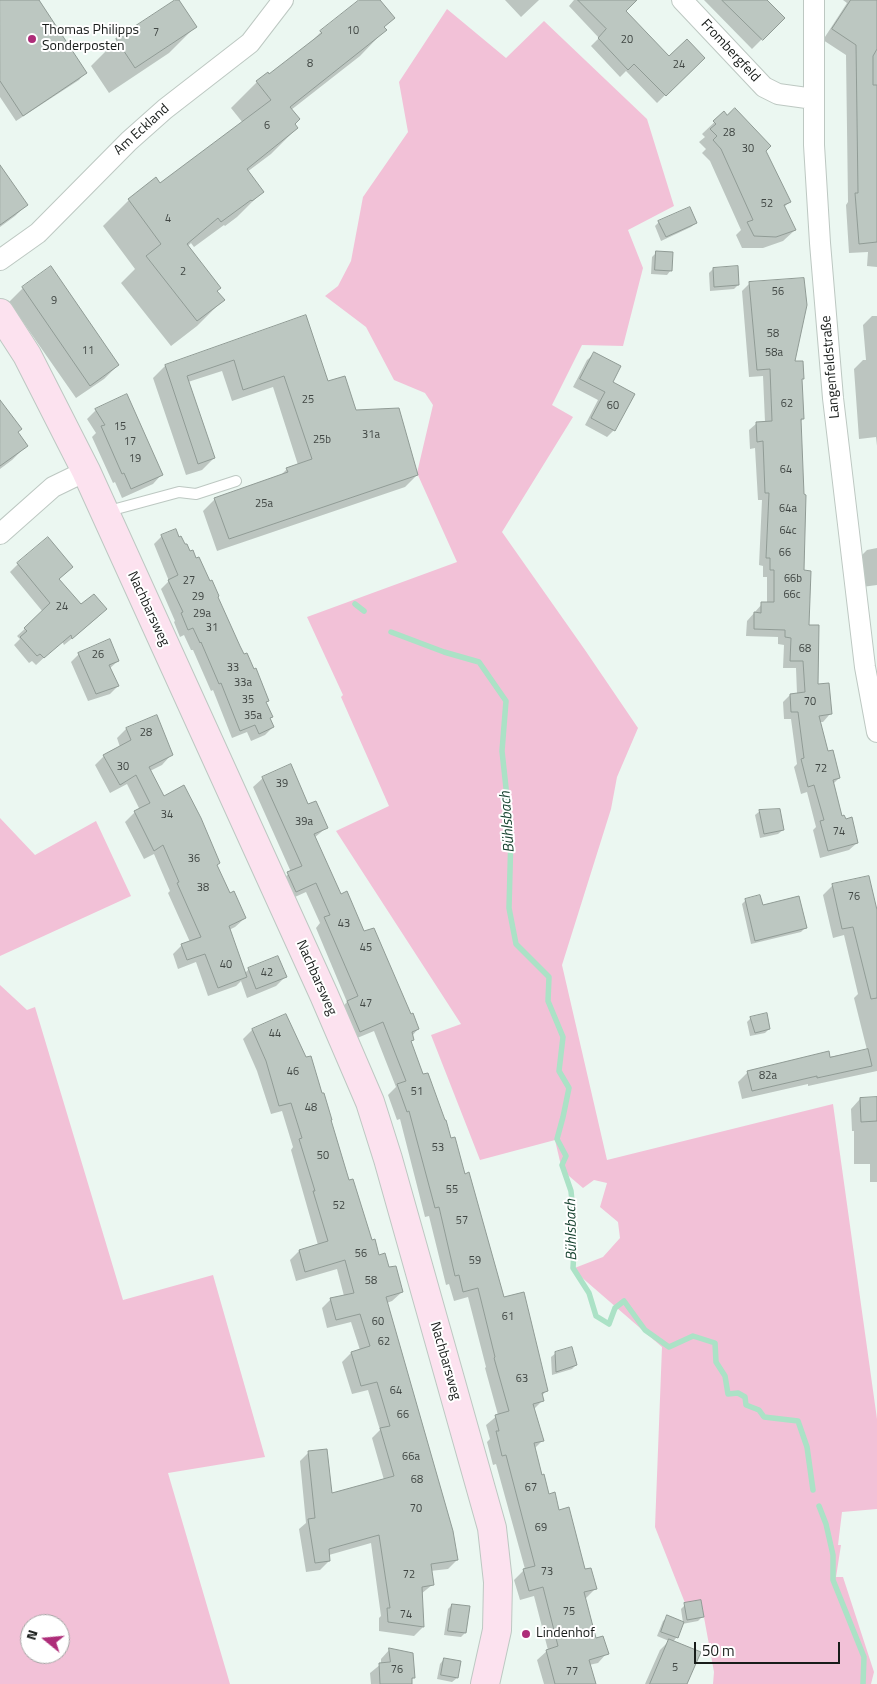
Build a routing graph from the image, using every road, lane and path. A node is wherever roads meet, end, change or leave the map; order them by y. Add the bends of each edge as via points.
1 (283, 0) edge
2 (682, 0) edge
3 (814, 0) edge
4 (814, 99) junction
5 (0, 260) edge
6 (0, 313) edge
7 (86, 471) junction
8 (236, 481) dead end
9 (104, 512) junction
10 (0, 534) edge
11 (877, 732) edge
12 (485, 1684) edge

1 - 5 street, Am Eckland via 250,43 165,109 38,233
2 - 4 street, Frombergfeld via 764,87 778,94
3 - 4 street, Langenfeldstraße
4 - 11 street, Langenfeldstraße via 820,243 833,398 865,667
6 - 7 street, Nachbarsweg via 27,355
7 - 9 street, Nachbarsweg
7 - 10 street via 52,487
8 - 9 lane via 196,494 178,492
9 - 12 street, Nachbarsweg via 370,1102 492,1528 498,1582 497,1630

